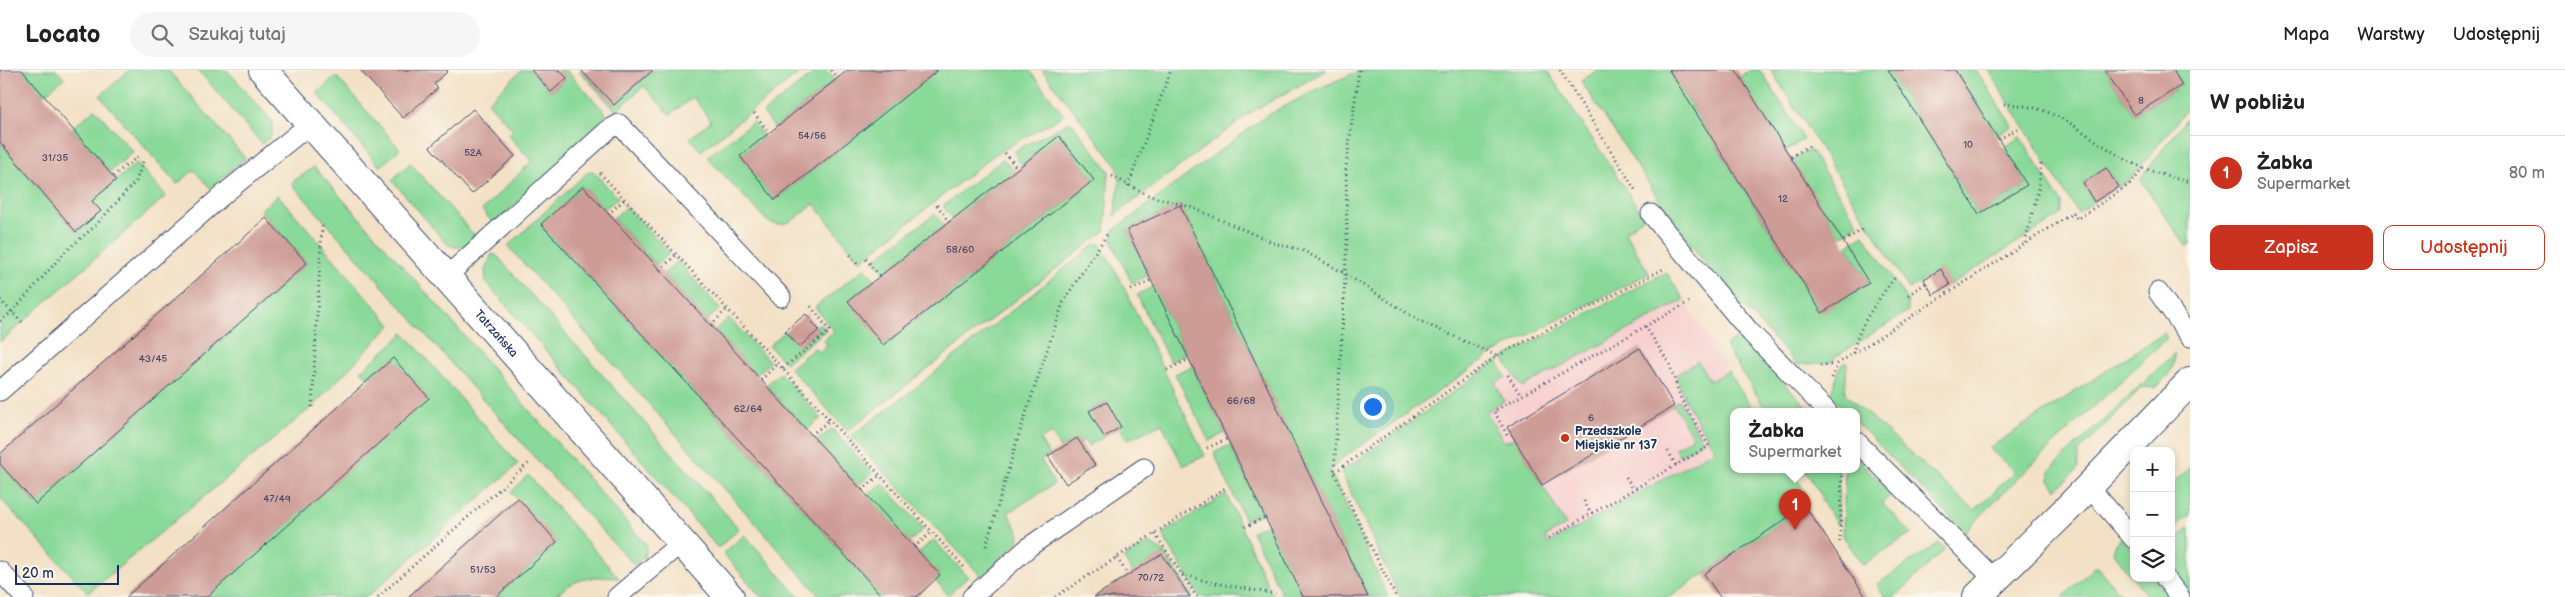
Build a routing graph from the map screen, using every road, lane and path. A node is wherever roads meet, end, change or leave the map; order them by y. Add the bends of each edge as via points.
1 (263, 70) edge
2 (831, 70) edge
3 (1172, 70) edge
4 (1359, 70) edge
5 (1560, 70) edge
6 (838, 78) dead end
7 (2004, 104) dead end
8 (754, 113) dead end
9 (310, 124) junction
10 (2019, 128) dead end
11 (769, 133) dead end
12 (1998, 140) dead end
13 (1812, 144) dead end
14 (1005, 153) dead end
15 (140, 155) dead end
16 (1790, 157) dead end
17 (144, 159) dead end
18 (2041, 161) dead end
19 (594, 166) dead end
20 (2144, 167) junction
21 (1017, 168) dead end
22 (113, 176) dead end
23 (1112, 176) dead end
24 (2190, 182) edge
25 (1128, 186) junction
26 (625, 199) junction
27 (937, 205) dead end
28 (608, 214) dead end
29 (1651, 214) joint
30 (949, 222) dead end
31 (322, 226) dead end
32 (1865, 228) dead end
33 (1108, 233) dead end
34 (1844, 241) dead end
35 (2024, 244) junction
36 (677, 254) junction
37 (850, 255) dead end
38 (866, 259) dead end
39 (858, 265) dead end
40 (1668, 267) dead end
41 (660, 270) dead end
42 (1344, 273) junction
43 (880, 276) dead end
44 (1896, 276) dead end
45 (446, 278) junction
46 (1152, 280) dead end
47 (1926, 283) dead end
48 (1131, 290) dead end
49 (2158, 292) dead end
50 (1908, 295) dead end
51 (781, 297) dead end
52 (0, 300) edge
53 (1691, 300) dead end
54 (809, 304) dead end
55 (727, 309) junction
56 (12, 312) junction
57 (0, 321) edge
58 (22, 323) dead end
59 (710, 325) dead end
60 (1645, 326) junction
61 (2190, 337) edge
62 (1853, 353) junction
63 (1497, 356) junction
64 (1189, 359) dead end
65 (778, 363) junction
66 (783, 368) junction
67 (1167, 370) dead end
68 (1508, 375) dead end
69 (761, 380) dead end
70 (2190, 382) edge
71 (0, 391) edge
72 (1521, 396) junction
73 (312, 407) dead end
74 (1822, 407) edge
75 (830, 420) junction
76 (811, 434) dead end
77 (1507, 435) dead end
78 (1227, 439) dead end
79 (1860, 446) edge
80 (1207, 448) dead end
81 (1668, 451) dead end
82 (530, 462) dead end
83 (1676, 466) junction
84 (1144, 468) dead end
85 (1334, 472) junction
86 (1842, 473) edge
87 (880, 475) junction
88 (1626, 477) dead end
89 (2089, 487) junction
90 (1225, 488) dead end
91 (862, 490) dead end
92 (1634, 490) junction
93 (1584, 502) dead end
94 (1591, 514) junction
95 (1265, 517) dead end
96 (1245, 527) dead end
97 (932, 532) junction
98 (1155, 534) junction
99 (2132, 537) edge
100 (1549, 538) dead end
101 (682, 542) junction
102 (1840, 542) dead end
103 (914, 547) dead end
104 (985, 547) dead end
105 (1118, 558) junction
106 (966, 570) dead end
107 (0, 571) edge
108 (1182, 574) junction
109 (1128, 575) dead end
110 (2168, 582) edge
111 (1986, 589) edge
112 (1275, 594) dead end
113 (24, 597) edge
114 (378, 597) edge
115 (617, 597) edge
116 (730, 597) edge
117 (972, 597) edge
118 (1055, 597) edge
119 (1197, 597) edge
120 (1396, 597) edge
121 (2180, 597) edge

1 - 9 street, Tatrzańska
2 - 6 path
3 - 25 path
4 - 42 path via 1346,166
5 - 29 path
7 - 20 path via 2022,105 2058,115 2124,158
8 - 11 path
9 - 45 street, Tatrzańska
9 - 71 lane via 219,198
10 - 12 path
13 - 16 path
14 - 21 path
15 - 22 path
17 - 56 path via 136,181 65,252
18 - 35 path
19 - 26 path
20 - 24 path via 2166,177
20 - 35 path via 2133,182 2077,220 2073,212
23 - 25 path
25 - 42 path via 1150,196 1191,207 1274,243 1302,250
26 - 28 path
26 - 36 path
27 - 30 path
29 - 74 lane via 1746,328
31 - 73 path
32 - 34 path
33 - 104 path via 1064,300
35 - 62 path
36 - 41 path
36 - 55 path
37 - 39 path
38 - 43 path
40 - 63 path
42 - 63 path via 1418,320
42 - 85 path
44 - 62 path via 1856,336
45 - 51 lane via 608,130 619,124
45 - 101 street, Tatrzańska
46 - 48 path
47 - 50 path
49 - 61 lane
52 - 56 path
53 - 60 path
54 - 66 path via 830,331
55 - 59 path
55 - 65 path
56 - 57 path
56 - 58 path
60 - 72 path
60 - 83 path via 1669,363 1681,399 1709,446
62 - 74 path via 1837,364
63 - 85 path
64 - 67 path
65 - 66 path
65 - 69 path
66 - 75 path
68 - 72 path
70 - 89 street
72 - 77 path via 1494,411
75 - 76 path
75 - 87 path
78 - 80 path
79 - 111 lane
81 - 83 path
82 - 114 path
83 - 92 path
84 - 117 lane via 1030,546
85 - 120 path
86 - 102 path
87 - 91 path
87 - 97 path
88 - 92 path
89 - 99 lane
89 - 111 street
90 - 98 path
92 - 94 path
93 - 94 path
94 - 100 path
95 - 96 path
97 - 103 path
97 - 106 path
98 - 105 path
98 - 108 path
101 - 115 lane
101 - 116 street, Tatrzańska
105 - 109 path
105 - 118 path
107 - 113 lane
108 - 112 path
108 - 119 path
110 - 121 lane

